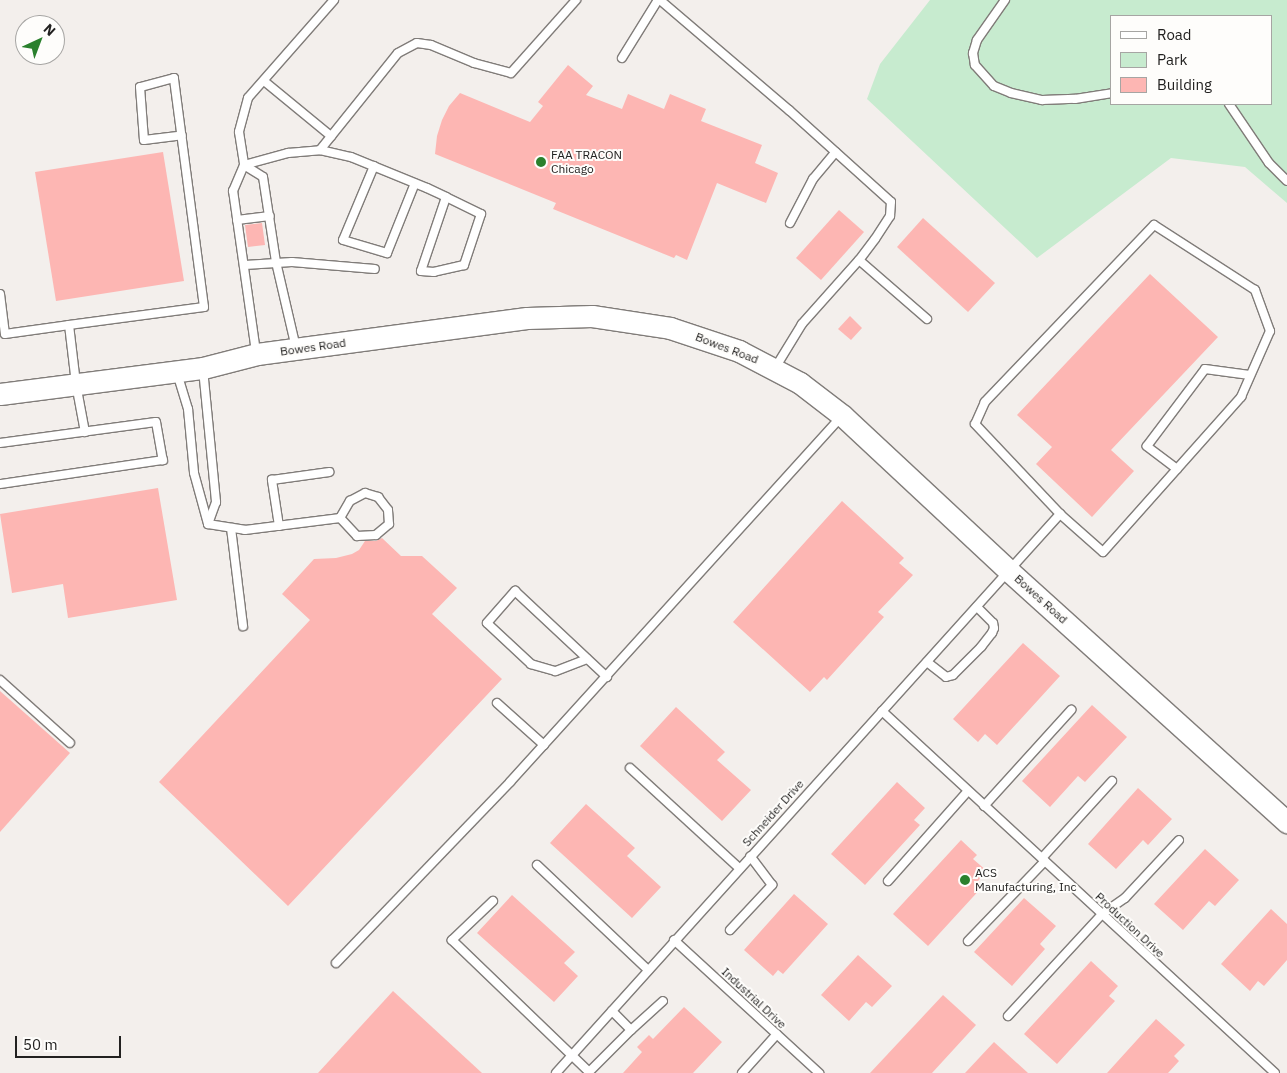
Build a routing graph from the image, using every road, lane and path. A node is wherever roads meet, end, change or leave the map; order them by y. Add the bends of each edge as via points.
1 (334, 0) edge
2 (576, 0) edge
3 (659, 0) edge
4 (1005, 0) edge
5 (622, 58) dead end
6 (264, 81) junction
7 (1110, 93) edge
8 (1230, 105) edge
9 (182, 135) junction
10 (331, 136) junction
11 (320, 150) junction
12 (836, 152) junction
13 (244, 164) junction
14 (374, 166) junction
15 (1287, 181) edge
16 (414, 183) junction
17 (446, 197) junction
18 (270, 216) junction
19 (237, 220) junction
20 (790, 223) dead end
21 (859, 260) junction
22 (276, 262) junction
23 (245, 265) junction
24 (375, 269) dead end
25 (0, 294) edge
26 (927, 319) dead end
27 (70, 326) junction
28 (296, 350) junction
29 (257, 354) junction
30 (203, 368) junction
31 (775, 368) junction
32 (176, 371) junction
33 (1250, 375) junction
34 (76, 384) junction
35 (0, 394) edge
36 (842, 416) junction
37 (85, 432) junction
38 (0, 443) edge
39 (1177, 469) junction
40 (329, 472) dead end
41 (0, 484) edge
42 (1060, 514) junction
43 (340, 518) junction
44 (208, 524) junction
45 (279, 526) junction
46 (231, 528) junction
47 (1009, 571) junction
48 (977, 607) junction
49 (243, 626) dead end
50 (588, 659) junction
51 (927, 662) junction
52 (607, 677) junction
53 (0, 680) edge
54 (497, 702) dead end
55 (1071, 710) dead end
56 (882, 712) junction
57 (70, 743) dead end
58 (544, 745) junction
59 (630, 768) dead end
60 (1112, 781) dead end
61 (968, 791) junction
62 (984, 806) junction
63 (1287, 822) edge
64 (1179, 840) dead end
65 (750, 856) junction
66 (1043, 860) junction
67 (537, 865) dead end
68 (739, 868) junction
69 (888, 882) dead end
70 (493, 901) dead end
71 (1102, 914) junction
72 (730, 930) dead end
73 (674, 940) junction
74 (968, 941) dead end
75 (336, 963) dead end
76 (648, 970) junction
77 (663, 1001) dead end
78 (612, 1011) junction
79 (1008, 1016) dead end
80 (632, 1030) junction
81 (776, 1034) junction
82 (572, 1055) junction
83 (556, 1073) edge
84 (742, 1073) edge
85 (819, 1073) edge
86 (1275, 1073) edge

1 - 6 lane
2 - 10 lane via 510,73 474,63 431,45 417,43 398,53
3 - 5 lane
3 - 12 lane
4 - 7 lane via 976,40 973,54 975,65 994,86 1042,100
6 - 10 lane
6 - 13 lane via 248,98 239,132
8 - 15 lane via 1269,163
9 - 9 lane via 144,140 140,87 174,78
9 - 27 lane via 204,307
10 - 11 lane
11 - 13 lane via 288,153
11 - 14 lane
12 - 20 lane via 813,179
12 - 21 lane via 891,202 890,216
13 - 18 lane via 263,176
13 - 19 lane via 234,190
14 - 16 lane
14 - 16 lane via 343,240 387,253
16 - 17 lane
17 - 17 lane via 442,206 420,271 434,272 464,264 481,214
18 - 19 lane
18 - 22 lane
19 - 23 lane
21 - 26 lane
21 - 31 lane via 802,324
22 - 23 lane
22 - 24 lane
22 - 28 lane
23 - 29 lane
25 - 27 lane via 6,334
27 - 34 lane
28 - 29 main road, Bowes Road
28 - 31 main road, Bowes Road via 527,318 592,316 670,328 739,350
29 - 30 main road, Bowes Road
30 - 32 main road, Bowes Road
30 - 44 lane via 216,502
31 - 36 main road, Bowes Road
32 - 34 main road, Bowes Road
32 - 44 lane via 188,409 194,473
33 - 39 lane via 1240,397
33 - 39 lane via 1206,369 1147,446
33 - 42 lane via 1270,331 1255,290 1154,225 985,402 975,424
34 - 35 main road, Bowes Road
34 - 37 lane
36 - 47 main road, Bowes Road
36 - 52 lane
37 - 38 lane
37 - 41 lane via 156,422 163,460
39 - 42 lane via 1103,552
40 - 45 lane via 272,480
42 - 47 lane, Schneider Drive
43 - 43 lane via 350,502 365,493 378,497 388,510 389,524 376,535 357,536
43 - 45 lane
44 - 46 lane
45 - 46 lane via 245,530
46 - 49 lane
47 - 48 lane, Schneider Drive
47 - 63 main road, Bowes Road
48 - 51 lane, Schneider Drive
48 - 51 lane via 994,628 981,647 953,675 946,677
50 - 50 lane via 515,592 487,623 531,664 555,671
50 - 52 lane
51 - 56 lane, Schneider Drive
52 - 58 lane
53 - 57 lane
54 - 58 lane
55 - 62 lane
56 - 61 lane, Production Drive
56 - 65 lane, Schneider Drive
58 - 75 lane
59 - 68 lane
60 - 66 lane
61 - 62 lane, Production Drive
61 - 69 lane
62 - 66 lane, Production Drive
64 - 71 lane via 1125,898
65 - 68 lane, Schneider Drive
65 - 72 lane via 772,885
66 - 71 lane, Production Drive
66 - 74 lane
67 - 76 lane
68 - 73 lane, Schneider Drive
70 - 82 lane via 452,940
71 - 79 lane
71 - 86 lane, Production Drive
73 - 76 lane, Schneider Drive
73 - 81 lane, Industrial Drive
76 - 78 lane, Schneider Drive
77 - 80 lane
78 - 80 lane
78 - 82 lane, Schneider Drive
80 - 82 lane via 589,1072
81 - 84 lane
81 - 85 lane, Industrial Drive
82 - 83 lane, Schneider Drive

